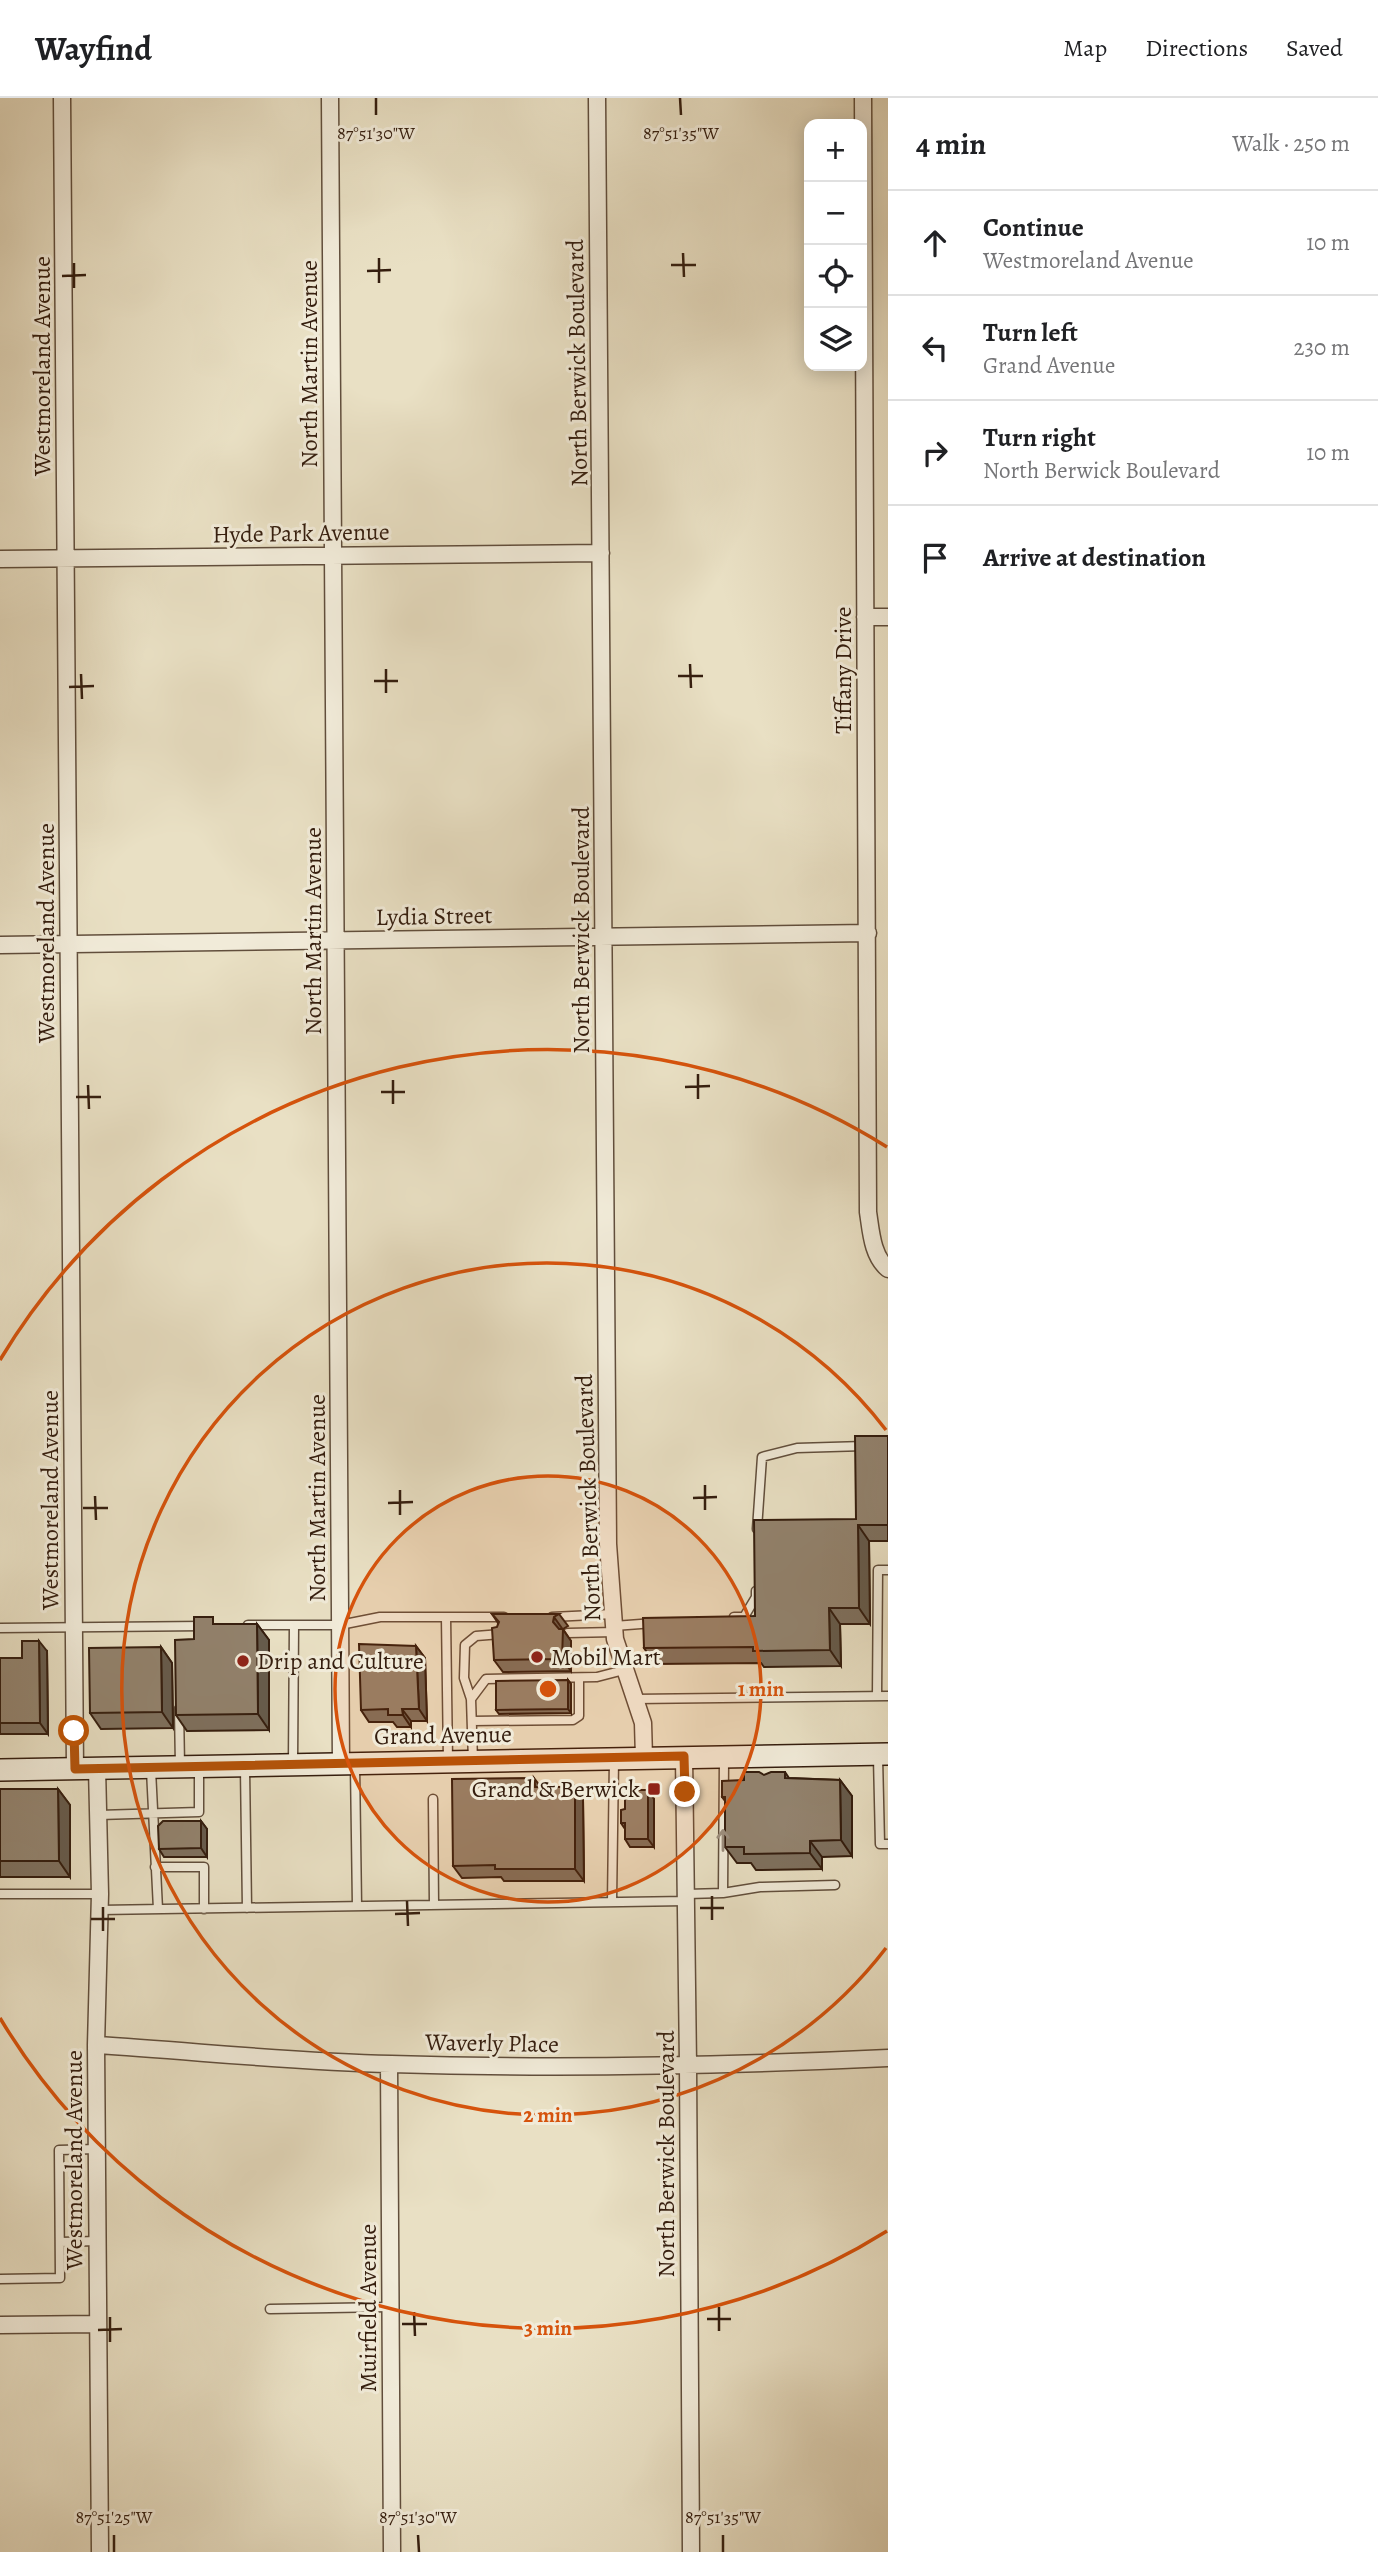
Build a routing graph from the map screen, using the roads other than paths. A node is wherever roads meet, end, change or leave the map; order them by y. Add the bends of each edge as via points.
1 (62, 98) edge
2 (330, 98) edge
3 (597, 98) edge
4 (863, 98) edge
5 (601, 553) junction
6 (333, 555) junction
7 (66, 558) junction
8 (0, 559) edge
9 (865, 617) junction
10 (888, 617) edge
11 (868, 933) junction
12 (604, 937) junction
13 (336, 940) junction
14 (69, 944) junction
15 (0, 945) edge
16 (888, 1269) edge
17 (875, 1445) edge
18 (757, 1534) edge
19 (888, 1570) edge
20 (756, 1584) edge
21 (446, 1617) junction
22 (510, 1617) edge
23 (548, 1617) edge
24 (731, 1618) edge
25 (664, 1622) edge
26 (614, 1624) junction
27 (242, 1625) edge
28 (293, 1625) junction
29 (341, 1625) junction
30 (178, 1626) junction
31 (216, 1626) edge
32 (74, 1627) junction
33 (0, 1628) edge
34 (568, 1633) dead end
35 (501, 1634) edge
36 (178, 1639) edge
37 (624, 1670) junction
38 (579, 1678) junction
39 (877, 1696) junction
40 (888, 1696) edge
41 (471, 1699) junction
42 (634, 1699) junction
43 (179, 1704) edge
44 (472, 1721) junction
45 (883, 1754) edge
46 (684, 1756) junction
47 (724, 1756) junction
48 (614, 1758) junction
49 (644, 1758) junction
50 (448, 1761) junction
51 (473, 1761) junction
52 (348, 1763) junction
53 (293, 1764) junction
54 (245, 1766) junction
55 (151, 1767) junction
56 (189, 1767) junction
57 (97, 1768) junction
58 (75, 1769) junction
59 (0, 1770) edge
60 (884, 1792) edge
61 (433, 1799) dead end
62 (152, 1813) junction
63 (99, 1815) junction
64 (888, 1844) edge
65 (155, 1867) junction
66 (835, 1885) dead end
67 (723, 1893) junction
68 (0, 1894) edge
69 (686, 1898) junction
70 (100, 1902) junction
71 (612, 1902) junction
72 (434, 1905) junction
73 (358, 1906) junction
74 (247, 1908) junction
75 (158, 1909) junction
76 (204, 1909) junction
77 (96, 2045) junction
78 (888, 2058) edge
79 (389, 2064) junction
80 (688, 2065) junction
81 (97, 2149) junction
82 (97, 2241) junction
83 (61, 2242) junction
84 (0, 2279) edge
85 (390, 2307) junction
86 (270, 2309) dead end
87 (98, 2324) junction
88 (0, 2325) edge
89 (100, 2552) edge
90 (392, 2552) edge
91 (691, 2552) edge

1 - 7 street, Westmoreland Avenue
2 - 6 street, North Martin Avenue
3 - 5 street, North Berwick Boulevard
4 - 9 street, Tiffany Drive
5 - 6 street, Hyde Park Avenue
5 - 12 street, North Berwick Boulevard
6 - 7 street, Hyde Park Avenue
6 - 13 street, North Martin Avenue
7 - 8 street, Hyde Park Avenue
7 - 14 street, Westmoreland Avenue
9 - 10 street
9 - 11 street, Tiffany Drive
11 - 12 street, Lydia Street
11 - 16 street, Tiffany Drive via 868,1212 873,1241
12 - 13 street, Lydia Street
12 - 26 street, North Berwick Boulevard via 608,1544
13 - 14 street, Lydia Street
13 - 29 street, North Martin Avenue
14 - 15 street, Lydia Street
14 - 32 street, Westmoreland Avenue
17 - 18 lane via 797,1448 762,1457
19 - 39 lane via 878,1570
20 - 24 lane via 756,1597 744,1617
21 - 22 lane
21 - 29 lane via 380,1617
21 - 50 lane
23 - 26 lane
25 - 26 lane
26 - 34 lane
26 - 37 street, North Berwick Boulevard
27 - 28 lane
28 - 29 lane
28 - 53 lane
29 - 52 street, North Martin Avenue
30 - 31 lane
30 - 32 lane
30 - 36 lane
32 - 33 lane
32 - 58 street, Westmoreland Avenue
35 - 41 lane via 476,1636 465,1645 464,1678
37 - 38 lane
37 - 42 street, North Berwick Boulevard
38 - 41 lane via 486,1679
38 - 44 lane via 579,1716 573,1720
39 - 40 lane
39 - 42 lane
41 - 44 lane
42 - 49 street, North Berwick Boulevard via 643,1723
43 - 56 lane
44 - 51 lane
45 - 47 main road, Grand Avenue via 775,1760
45 - 60 lane
46 - 47 main road, Grand Avenue
46 - 49 main road, Grand Avenue
46 - 69 street, North Berwick Boulevard
67 -> 47 lane
48 - 49 main road, Grand Avenue
48 - 51 main road, Grand Avenue
48 - 71 lane
50 - 51 main road, Grand Avenue
50 - 52 main road, Grand Avenue
52 - 53 main road, Grand Avenue
52 - 73 lane
53 - 54 main road, Grand Avenue
54 - 56 main road, Grand Avenue
54 - 74 lane
55 - 56 main road, Grand Avenue
55 - 57 main road, Grand Avenue
55 - 62 lane
56 - 62 lane via 199,1812
57 - 58 main road, Grand Avenue
57 - 63 street, Westmoreland Avenue
58 - 59 main road, Grand Avenue
60 - 64 lane via 880,1844
61 - 72 lane
62 - 63 lane
62 - 65 lane
63 - 70 street, Westmoreland Avenue
65 - 75 lane
65 - 76 lane via 204,1867
66 - 67 lane
67 - 69 lane
68 - 70 lane
69 - 71 lane
69 - 80 street, North Berwick Boulevard
70 - 75 lane
70 - 77 street, Westmoreland Avenue
71 - 72 lane
72 - 73 lane
73 - 74 lane
74 - 76 lane
75 - 76 lane
77 - 79 street, Waverly Place
77 - 81 street, Westmoreland Avenue
78 - 80 street, Waverly Place
79 - 80 street, Waverly Place
79 - 85 street, Muirfield Avenue
80 - 91 street, North Berwick Boulevard
81 - 82 street, Westmoreland Avenue
81 - 83 lane via 59,2150
82 - 83 lane
82 - 87 street, Westmoreland Avenue
83 - 84 lane via 60,2278
85 - 86 lane
85 - 90 street, Muirfield Avenue
87 - 88 street
87 - 89 street, Westmoreland Avenue

